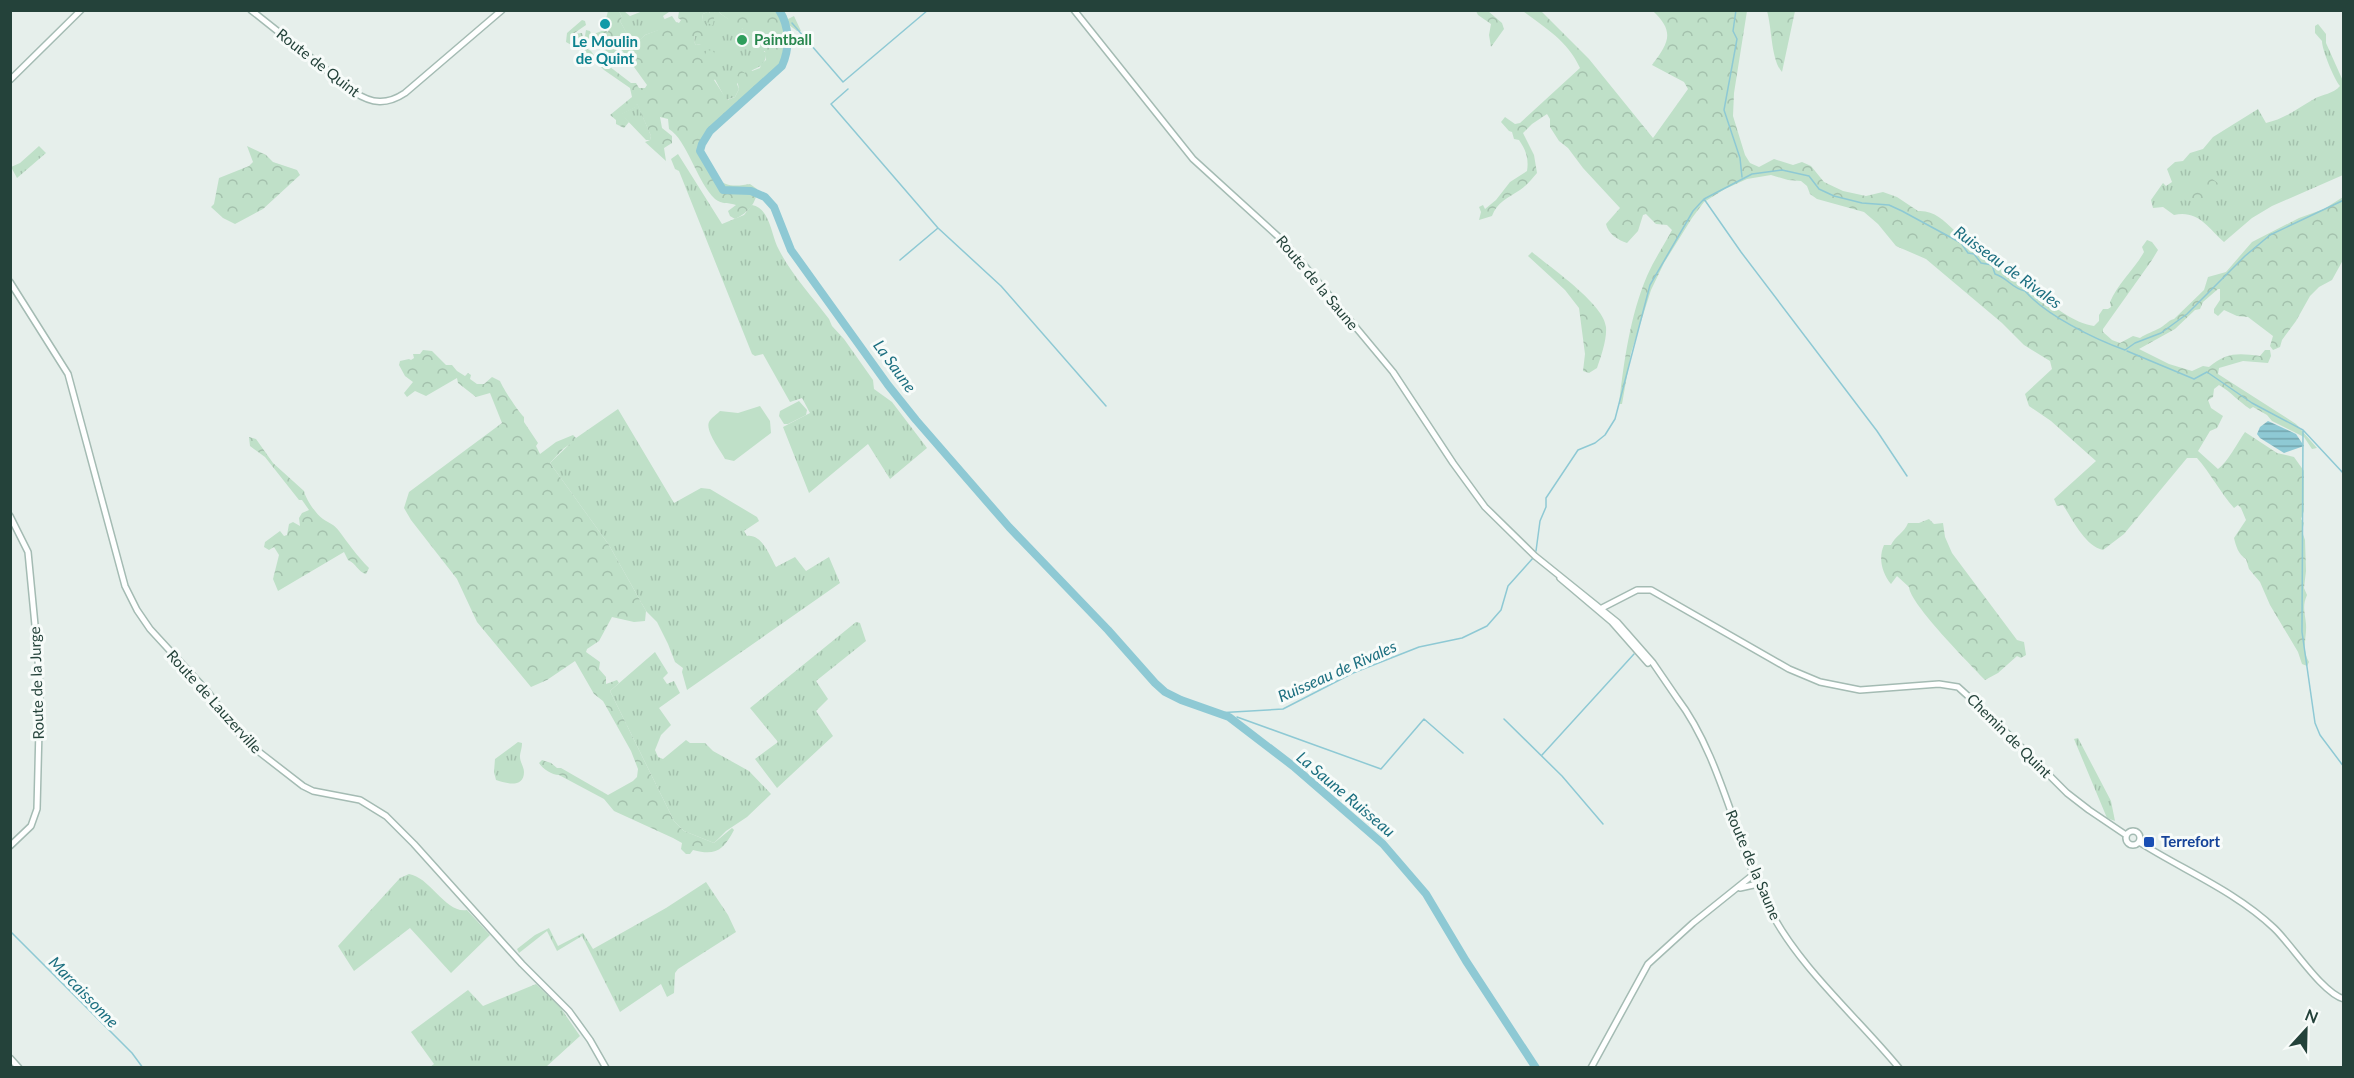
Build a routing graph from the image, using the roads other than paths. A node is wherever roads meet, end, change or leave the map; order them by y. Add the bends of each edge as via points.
1 (81, 10) edge
2 (251, 10) edge
3 (502, 10) edge
4 (1074, 10) edge
5 (10, 80) edge
6 (10, 282) edge
7 (10, 516) edge
8 (1604, 611) junction
9 (2126, 835) junction
10 (2139, 842) junction
11 (10, 846) edge
12 (1754, 874) junction
13 (1758, 884) junction
14 (1736, 890) junction
15 (2343, 999) edge
16 (10, 1058) edge
17 (19, 1068) edge
18 (606, 1068) edge
19 (1592, 1068) edge
20 (1899, 1068) edge

1 - 5 street
2 - 3 street, Route de Quint via 354,92 380,102 405,93
4 - 8 street, Route de la Saune via 1192,159 1294,252 1393,372 1476,495 1507,530
6 - 18 street, Route de Lauzerville via 68,374 121,574 150,629 259,754 308,789 354,798 380,811 402,831 569,1011
7 - 11 street, Route de la Jurge via 24,539 30,561 40,689 37,809 31,826
8 - 9 street, Chemin de Quint via 1615,601 1647,589 1790,669 1832,685 1860,690 1939,684 1958,687 2059,786
8 - 12 street, Route de la Saune via 1641,648 1704,744
9 - 10 street via 2130,844
9 - 10 street via 2137,832
10 - 15 street via 2260,916 2328,990
12 - 13 street, Route de la Saune
12 - 14 street
13 - 14 street
13 - 20 street, Route de la Saune via 1788,940
14 - 19 street via 1651,960
16 - 17 street

